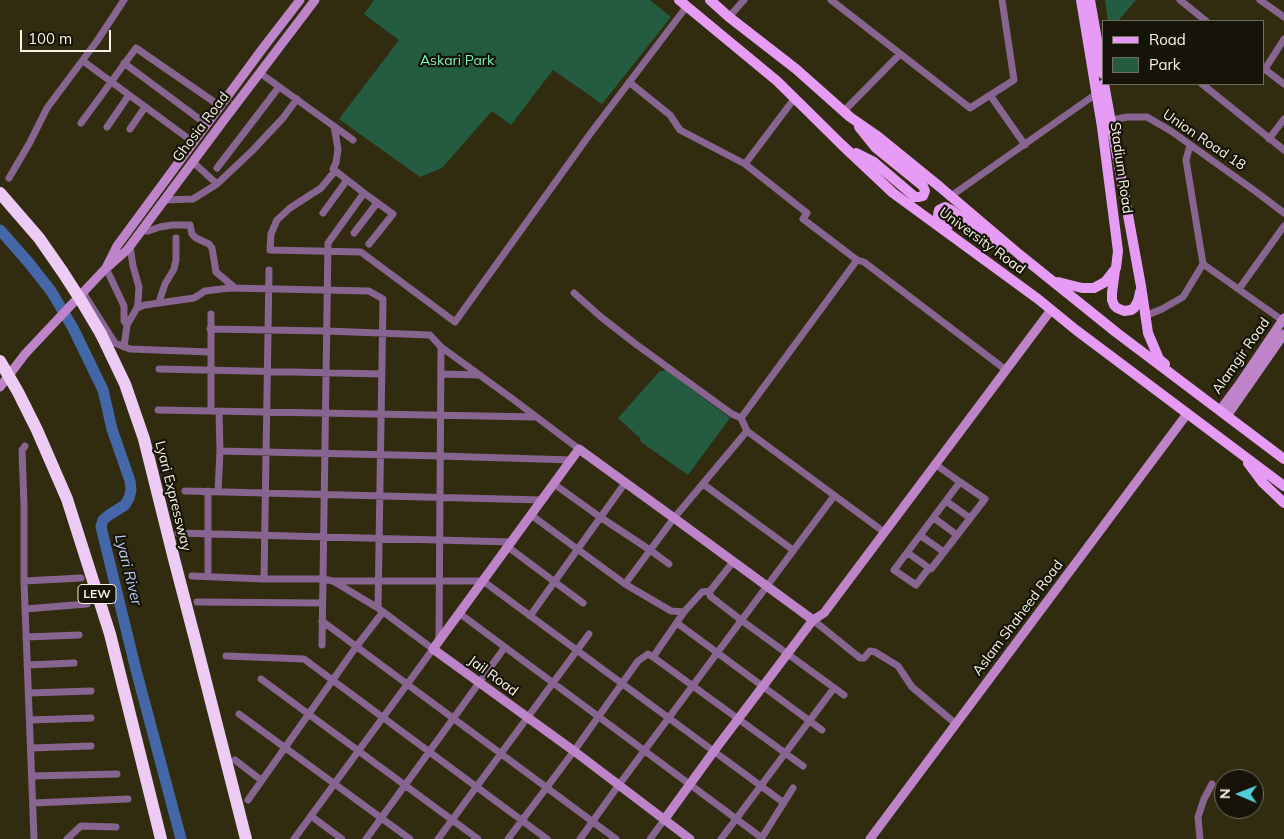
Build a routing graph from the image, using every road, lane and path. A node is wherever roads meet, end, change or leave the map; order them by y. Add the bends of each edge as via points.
1 (124, 0) edge
2 (300, 0) edge
3 (315, 0) edge
4 (710, 0) edge
5 (744, 0) edge
6 (831, 0) edge
7 (1002, 0) edge
8 (1081, 0) edge
9 (1090, 0) edge
10 (1180, 0) edge
11 (1260, 0) edge
12 (683, 3) edge
13 (1282, 13) edge
14 (729, 16) junction
15 (1205, 20) edge
16 (1099, 36) edge
17 (1284, 39) edge
18 (900, 54) junction
19 (83, 61) junction
20 (124, 64) junction
21 (1102, 64) edge
22 (1264, 68) edge
23 (245, 71) junction
24 (257, 76) junction
25 (110, 82) junction
26 (629, 82) junction
27 (1284, 84) edge
28 (1104, 85) edge
29 (1203, 85) edge
30 (279, 87) junction
31 (1096, 94) junction
32 (129, 95) junction
33 (990, 95) junction
34 (296, 99) junction
35 (794, 99) junction
36 (220, 106) junction
37 (146, 107) junction
38 (847, 114) junction
39 (1284, 119) edge
40 (1106, 121) junction
41 (81, 123) dead end
42 (206, 124) junction
43 (334, 126) junction
44 (106, 127) dead end
45 (130, 129) dead end
46 (1269, 138) junction
47 (352, 140) dead end
48 (193, 142) junction
49 (1190, 144) junction
50 (842, 145) junction
51 (1025, 145) junction
52 (1284, 150) edge
53 (192, 162) junction
54 (745, 164) junction
55 (216, 168) dead end
56 (335, 170) junction
57 (9, 178) dead end
58 (347, 180) junction
59 (217, 184) junction
60 (0, 193) edge
61 (364, 193) junction
62 (951, 196) junction
63 (164, 200) junction
64 (377, 203) junction
65 (323, 213) dead end
66 (1284, 213) edge
67 (1284, 226) edge
68 (142, 231) junction
69 (354, 233) dead end
70 (176, 238) dead end
71 (370, 244) dead end
72 (130, 246) junction
73 (328, 251) junction
74 (974, 253) junction
75 (1020, 255) junction
76 (857, 260) junction
77 (1203, 264) junction
78 (106, 268) junction
79 (1116, 268) junction
80 (269, 270) dead end
81 (1052, 280) junction
82 (1141, 286) junction
83 (235, 288) junction
84 (1239, 288) junction
85 (269, 289) junction
86 (327, 290) junction
87 (574, 293) dead end
88 (83, 294) junction
89 (159, 302) junction
90 (137, 308) junction
91 (1051, 310) junction
92 (210, 314) dead end
93 (1145, 316) junction
94 (1283, 319) edge
95 (127, 325) junction
96 (210, 329) junction
97 (268, 329) junction
98 (327, 331) junction
99 (382, 333) junction
100 (1284, 334) edge
101 (124, 347) junction
102 (441, 347) junction
103 (210, 352) junction
104 (0, 361) edge
105 (159, 369) dead end
106 (210, 370) junction
107 (1006, 370) junction
108 (268, 371) junction
109 (326, 372) junction
110 (382, 374) junction
111 (441, 374) junction
112 (480, 375) junction
113 (1181, 382) junction
114 (0, 387) edge
115 (158, 410) dead end
116 (211, 410) junction
117 (219, 411) junction
118 (267, 412) junction
119 (325, 413) junction
120 (1223, 413) junction
121 (381, 414) junction
122 (1187, 414) junction
123 (440, 415) junction
124 (537, 417) junction
125 (741, 418) junction
126 (747, 430) junction
127 (25, 446) dead end
128 (579, 449) junction
129 (220, 451) junction
130 (266, 452) junction
131 (1240, 453) junction
132 (325, 454) junction
133 (381, 454) junction
134 (440, 456) junction
135 (1284, 459) edge
136 (572, 460) junction
137 (935, 464) junction
138 (960, 482) junction
139 (625, 483) junction
140 (554, 484) junction
141 (703, 484) junction
142 (1284, 486) edge
143 (184, 491) dead end
144 (208, 491) junction
145 (218, 492) junction
146 (265, 493) junction
147 (324, 494) junction
148 (380, 496) junction
149 (834, 496) junction
150 (440, 498) junction
151 (542, 500) junction
152 (946, 501) junction
153 (1284, 503) edge
154 (531, 515) junction
155 (600, 517) junction
156 (674, 518) junction
157 (934, 518) junction
158 (970, 518) junction
159 (884, 532) junction
160 (178, 533) dead end
161 (208, 534) junction
162 (265, 535) junction
163 (956, 535) junction
164 (920, 536) junction
165 (324, 537) junction
166 (380, 538) junction
167 (440, 540) junction
168 (510, 544) junction
169 (578, 549) junction
170 (650, 550) junction
171 (794, 550) junction
172 (944, 552) junction
173 (908, 553) junction
174 (733, 562) junction
175 (669, 564) dead end
176 (929, 568) junction
177 (192, 576) dead end
178 (208, 576) junction
179 (80, 578) dead end
180 (264, 579) junction
181 (323, 579) junction
182 (24, 581) junction
183 (333, 581) junction
184 (379, 581) junction
185 (440, 581) junction
186 (483, 581) junction
187 (554, 582) junction
188 (624, 584) junction
189 (766, 586) junction
190 (710, 591) junction
191 (197, 602) dead end
192 (322, 603) junction
193 (583, 603) dead end
194 (87, 604) dead end
195 (25, 609) junction
196 (381, 610) junction
197 (684, 612) junction
198 (459, 613) junction
199 (530, 616) junction
200 (741, 620) junction
201 (813, 620) junction
202 (322, 621) junction
203 (676, 623) junction
204 (589, 634) dead end
205 (79, 635) dead end
206 (26, 637) junction
207 (439, 641) junction
208 (322, 645) dead end
209 (356, 646) junction
210 (505, 647) junction
211 (433, 649) junction
212 (577, 650) junction
213 (717, 652) junction
214 (787, 654) junction
215 (226, 656) dead end
216 (653, 657) junction
217 (74, 663) dead end
218 (27, 665) junction
219 (261, 679) dead end
220 (333, 680) junction
221 (553, 682) junction
222 (479, 683) junction
223 (622, 683) junction
224 (408, 684) junction
225 (692, 685) junction
226 (763, 686) junction
227 (834, 688) junction
228 (92, 691) dead end
229 (28, 693) junction
230 (844, 695) dead end
231 (239, 714) dead end
232 (309, 714) junction
233 (599, 716) junction
234 (527, 717) junction
235 (668, 717) junction
236 (90, 718) dead end
237 (383, 718) junction
238 (454, 718) junction
239 (738, 719) junction
240 (30, 720) junction
241 (809, 721) junction
242 (956, 724) junction
243 (822, 730) dead end
244 (91, 746) dead end
245 (284, 747) junction
246 (31, 748) junction
247 (644, 750) junction
248 (359, 751) junction
249 (574, 751) junction
250 (714, 751) junction
251 (429, 752) junction
252 (501, 753) junction
253 (785, 753) junction
254 (236, 760) dead end
255 (803, 766) dead end
256 (117, 774) dead end
257 (32, 776) junction
258 (262, 780) junction
259 (335, 784) junction
260 (689, 784) junction
261 (1212, 784) dead end
262 (405, 785) junction
263 (761, 785) junction
264 (476, 786) junction
265 (618, 786) junction
266 (547, 787) junction
267 (793, 788) dead end
268 (128, 799) dead end
269 (248, 800) dead end
270 (33, 803) junction
271 (784, 803) junction
272 (311, 816) junction
273 (381, 818) junction
274 (736, 819) junction
275 (452, 820) junction
276 (522, 820) junction
277 (664, 820) junction
278 (593, 822) junction
279 (116, 827) dead end
280 (761, 838) edge
281 (34, 839) edge
282 (67, 839) edge
283 (161, 839) edge
284 (246, 839) edge
285 (294, 839) edge
286 (342, 839) edge
287 (366, 839) edge
288 (410, 839) edge
289 (438, 839) edge
290 (478, 839) edge
291 (508, 839) edge
292 (547, 839) edge
293 (580, 839) edge
294 (616, 839) edge
295 (650, 839) edge
296 (690, 839) edge
297 (721, 839) edge
298 (870, 839) edge
299 (1200, 839) edge

1 - 19 street
2 - 23 street
3 - 24 street, Ghosia Road
4 - 14 main road, University Road
5 - 14 street
6 - 18 street
7 - 33 street via 1014,80
8 - 31 main road, Stadium Road
9 - 16 main road
10 - 15 street
11 - 13 street
12 - 26 street
12 - 35 main road, University Road
14 - 38 main road, University Road
16 - 21 main road
17 - 22 street
18 - 33 street via 970,108
18 - 38 street
19 - 25 street
19 - 57 street via 48,108
20 - 25 street
20 - 36 street via 136,48
20 - 42 street
22 - 27 street
23 - 24 street
23 - 36 street
24 - 30 street
24 - 53 street, Ghosia Road
25 - 32 street
25 - 41 street
26 - 54 street via 670,115 680,130
26 - 73 street via 455,322 361,252
28 - 40 main road, Stadium Road
29 - 46 street
30 - 34 street
30 - 55 street
31 - 40 main road, Stadium Road
31 - 51 street
32 - 37 street
32 - 44 street
33 - 51 street
34 - 43 street
34 - 59 street via 283,118
35 - 50 main road, University Road
35 - 54 street
36 - 42 street
37 - 45 street
37 - 48 street
38 - 50 main road via 875,147 923,186 923,196 915,197 874,162
38 - 62 main road, University Road
39 - 46 street
40 - 49 street, Union Road 18 via 1147,117
40 - 79 main road, Stadium Road via 1118,251
40 - 82 main road, Stadium Road
42 - 48 street
43 - 47 street
43 - 56 street via 338,149
46 - 52 street
48 - 78 street via 117,246
49 - 66 street, Union Road 18
49 - 77 street via 1186,160
50 - 74 main road, University Road via 893,193
51 - 62 street
53 - 59 street
53 - 63 street, Ghosia Road
54 - 76 street via 807,213 803,220
56 - 58 street
56 - 73 street via 321,188 277,220 271,234 270,250
58 - 61 street
58 - 65 street
59 - 63 street via 193,199
60 - 284 highway, Lyari Expressway, bridge via 50,253 82,302 109,349 132,401
61 - 64 street
61 - 73 street via 328,243
62 - 75 main road, University Road
63 - 68 street, Ghosia Road
64 - 69 street
64 - 71 street via 393,214
67 - 84 street
68 - 72 street, Ghosia Road
68 - 83 street via 190,225 192,234 212,248 216,272
70 - 89 street via 174,269
72 - 78 street, Ghosia Road
72 - 90 street via 139,287
73 - 86 street
74 - 75 main road via 960,235 940,220 939,210 945,207 951,210 986,238
74 - 91 main road, University Road
75 - 81 main road, University Road
76 - 107 street via 864,262
76 - 125 street
77 - 84 street
77 - 93 street via 1184,297
78 - 88 street
78 - 95 street via 124,306
79 - 81 main road via 1105,282 1094,288
79 - 82 main road, Stadium Road via 1112,293 1117,308 1124,311 1134,308
80 - 85 street
81 - 113 main road, University Road
82 - 93 main road, Stadium Road
83 - 85 street
83 - 89 street
84 - 94 street
85 - 86 street
85 - 97 street
86 - 98 street
86 - 99 street via 369,291 383,299
87 - 125 street via 637,345
88 - 101 street via 115,342
88 - 114 street via 26,354
89 - 90 street
90 - 95 street
91 - 107 street
91 - 122 main road, University Road
92 - 96 street
93 - 113 main road, Stadium Road via 1148,333 1159,358
94 - 120 street, Alamgir Road
95 - 101 street
96 - 97 street
96 - 103 street
97 - 98 street
97 - 108 street
98 - 99 street
98 - 109 street
99 - 102 street via 430,335
99 - 110 street
100 - 120 street, Alamgir Road
101 - 103 street
102 - 111 street
102 - 112 street
103 - 106 street
104 - 283 highway, LEW, bridge via 37,430 68,499 110,634
105 - 106 street
106 - 108 street
106 - 116 street
107 - 137 street
108 - 109 street
108 - 118 street
109 - 110 street
109 - 119 street
110 - 121 street
111 - 112 street
111 - 123 street
112 - 124 street
113 - 120 main road, University Road
115 - 116 street
116 - 117 street
117 - 118 street
117 - 129 street
118 - 119 street
118 - 130 street
119 - 121 street
119 - 132 street
120 - 135 main road, University Road
121 - 123 street
121 - 133 street
122 - 131 main road, University Road
122 - 242 street, Aslam Shaheed Road
123 - 124 street
123 - 134 street
124 - 128 street
125 - 126 street
126 - 141 street
126 - 149 street
127 - 182 street via 22,450
128 - 136 street
128 - 139 street
129 - 130 street
129 - 145 street
130 - 132 street
130 - 146 street
131 - 142 main road, University Road
131 - 153 main road via 1263,483
132 - 133 street
132 - 147 street
133 - 134 street
133 - 148 street
134 - 136 street
134 - 150 street
136 - 140 street
137 - 138 street
137 - 159 street
138 - 152 street
138 - 158 street via 985,499
139 - 155 street
139 - 156 street
140 - 151 street
140 - 155 street
141 - 156 street
141 - 171 street
143 - 144 street
144 - 145 street
144 - 161 street
145 - 146 street
146 - 147 street
146 - 162 street
147 - 148 street
147 - 165 street
148 - 150 street
148 - 166 street
149 - 159 street
149 - 171 street
150 - 151 street
150 - 167 street
151 - 154 street
152 - 157 street
152 - 158 street
154 - 168 street
154 - 169 street
155 - 169 street
155 - 170 street
156 - 170 street
156 - 174 street
157 - 163 street
157 - 164 street
158 - 163 street
159 - 201 street via 824,613
160 - 161 street
161 - 162 street
161 - 178 street
162 - 165 street
162 - 180 street
163 - 172 street
164 - 172 street
164 - 173 street
165 - 166 street
165 - 181 street
166 - 167 street
166 - 184 street
167 - 168 street
167 - 185 street
168 - 186 street
168 - 187 street
169 - 187 street
169 - 188 street
170 - 175 street
170 - 188 street
171 - 189 street
172 - 176 street
173 - 176 street
173 - 176 street via 894,570 916,585
174 - 189 street
174 - 190 street
177 - 178 street, Jail Road
178 - 180 street, Jail Road
179 - 182 street
180 - 181 street, Jail Road
181 - 183 street, Jail Road
181 - 192 street
182 - 195 street
183 - 184 street
183 - 196 street, Jail Road
184 - 185 street
184 - 196 street
185 - 186 street
185 - 207 street
186 - 198 street
186 - 199 street
187 - 193 street
187 - 199 street
188 - 197 street via 671,610
189 - 200 street
189 - 201 street
190 - 197 street via 702,592
190 - 200 street via 710,596
191 - 192 street
192 - 202 street
194 - 195 street
195 - 206 street
196 - 209 street
196 - 211 street, Jail Road
197 - 203 street
198 - 207 street
198 - 210 street
199 - 212 street
200 - 213 street
200 - 214 street
201 - 214 street
201 - 242 street via 860,658 870,651 875,652 898,666 912,687
202 - 208 street
202 - 209 street
203 - 213 street
203 - 216 street
204 - 212 street
205 - 206 street
206 - 218 street
207 - 211 street
209 - 220 street
209 - 224 street
210 - 221 street
210 - 222 street
211 - 222 street, Jail Road
211 - 224 street
212 - 221 street
212 - 223 street
213 - 225 street
213 - 226 street
214 - 226 street
214 - 227 street
215 - 220 street via 304,659
216 - 223 street via 648,654 638,661
216 - 225 street
217 - 218 street
218 - 229 street
219 - 232 street
220 - 232 street
220 - 237 street
221 - 233 street
221 - 234 street
222 - 234 street, Jail Road
222 - 238 street
223 - 233 street
223 - 235 street
224 - 237 street
224 - 238 street
225 - 235 street
225 - 239 street
226 - 239 street
226 - 241 street
227 - 230 street
227 - 241 street
228 - 229 street
229 - 240 street
231 - 245 street
232 - 245 street
232 - 248 street
233 - 247 street
233 - 249 street
234 - 249 street, Jail Road
234 - 252 street
235 - 247 street
235 - 250 street
236 - 240 street
237 - 248 street
237 - 251 street
238 - 251 street
238 - 252 street
239 - 250 street
239 - 253 street
240 - 246 street
241 - 243 street
241 - 253 street
242 - 298 street, Aslam Shaheed Road
244 - 246 street
245 - 258 street
245 - 259 street
246 - 257 street
247 - 260 street
247 - 265 street
248 - 259 street
248 - 262 street
249 - 265 street, Jail Road
249 - 266 street
250 - 260 street
250 - 263 street
251 - 262 street
251 - 264 street
252 - 264 street
252 - 266 street
253 - 255 street
253 - 263 street
254 - 258 street
256 - 257 street
257 - 270 street
258 - 269 street
259 - 272 street
259 - 273 street
260 - 274 street
260 - 277 street
261 - 299 street via 1198,817
262 - 273 street
262 - 275 street
263 - 271 street
263 - 274 street
264 - 275 street
264 - 276 street
265 - 277 street, Jail Road
265 - 278 street
266 - 276 street
266 - 278 street
267 - 271 street
268 - 270 street
270 - 281 street
271 - 280 street
272 - 285 street
272 - 286 street
273 - 287 street
273 - 288 street
274 - 280 street
274 - 297 street
275 - 289 street
275 - 290 street
276 - 291 street
276 - 292 street
277 - 295 street
277 - 296 street, Jail Road
278 - 293 street
278 - 294 street
279 - 282 street via 80,826

